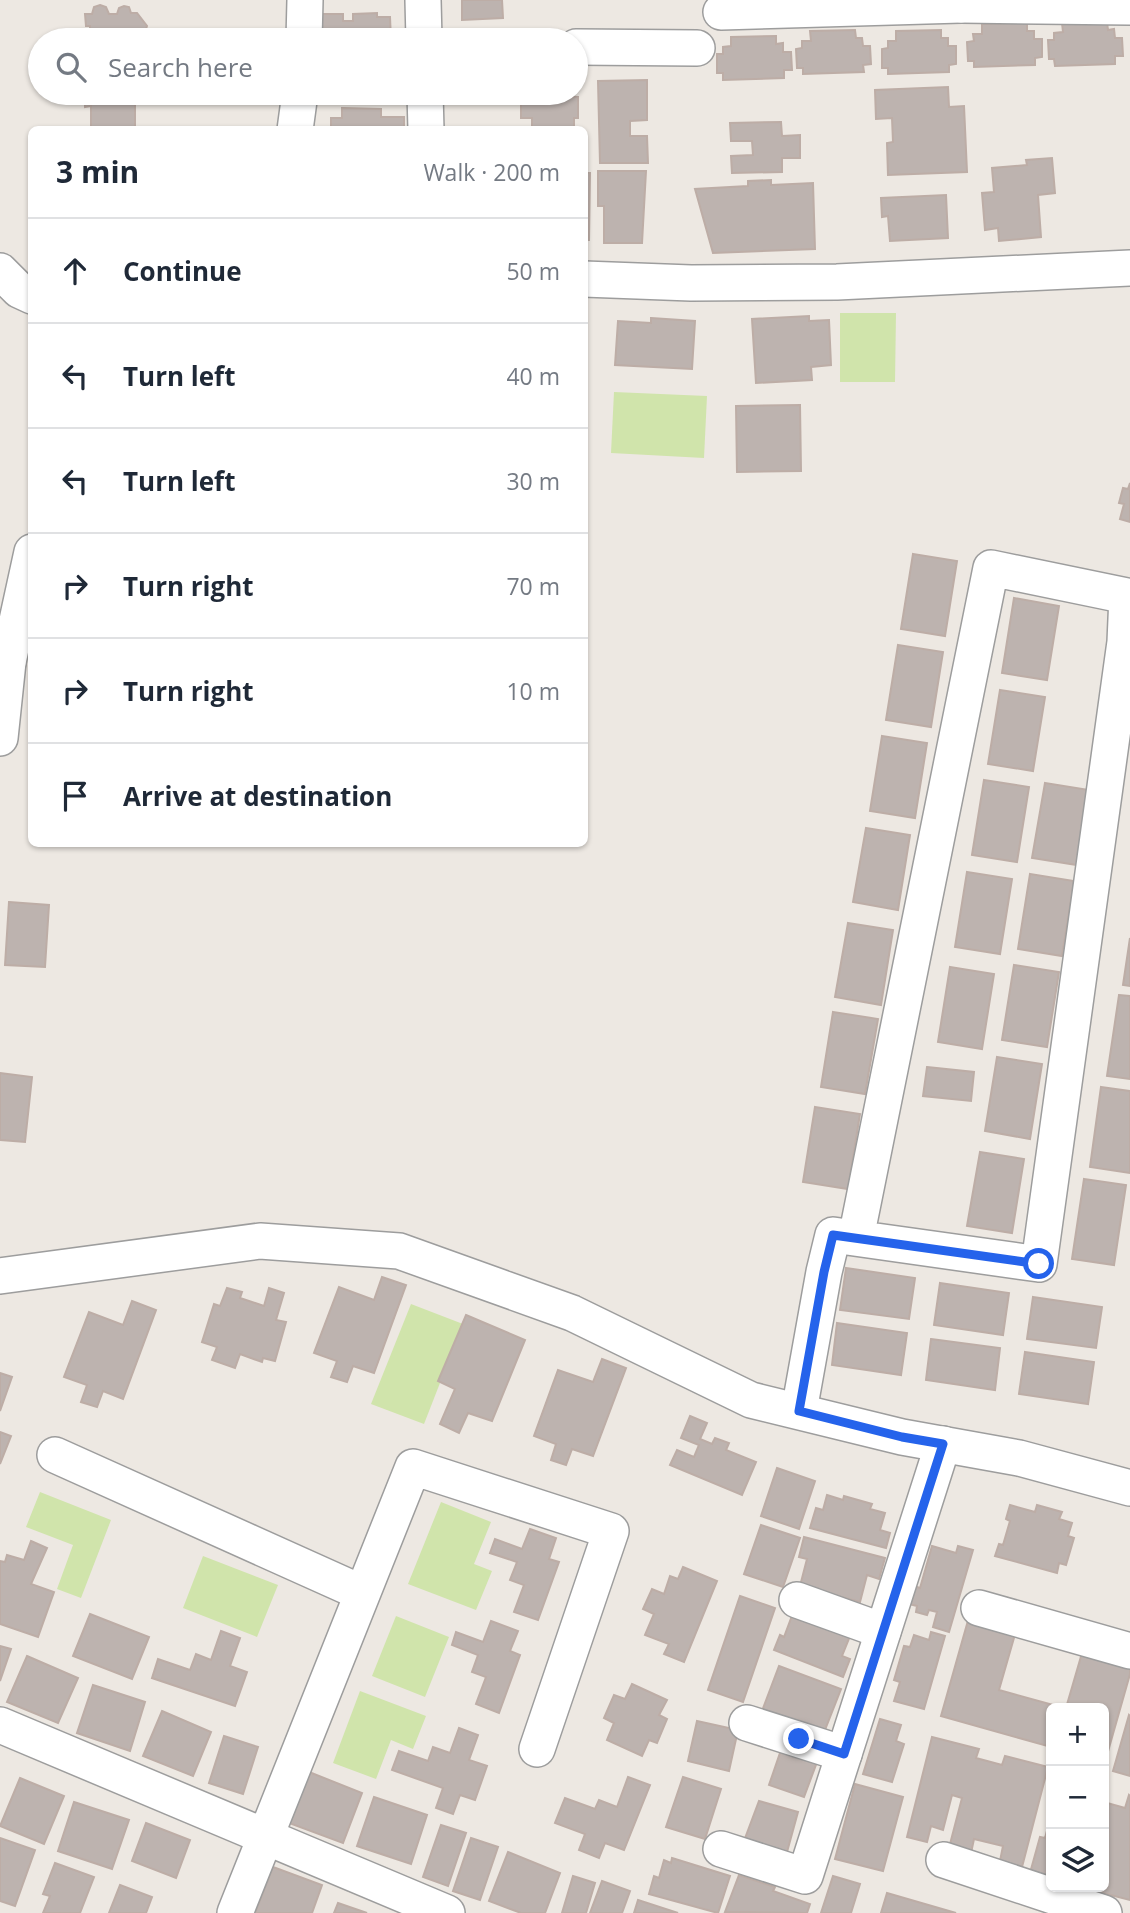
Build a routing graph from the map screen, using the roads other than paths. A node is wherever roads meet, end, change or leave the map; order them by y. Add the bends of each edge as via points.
1 (305, 0) edge
2 (424, 0) edge
3 (961, 3) edge
4 (1130, 6) edge
5 (721, 12) dead end
6 (304, 28) edge
7 (424, 28) edge
8 (588, 47) edge
9 (697, 48) dead end
10 (298, 105) edge
11 (425, 105) edge
12 (296, 126) edge
13 (426, 126) edge
14 (1130, 268) edge
15 (0, 271) edge
16 (588, 279) edge
17 (28, 294) edge
18 (28, 568) edge
19 (4, 664) edge
20 (0, 738) edge
21 (856, 1238) junction
22 (0, 1276) edge
23 (799, 1411) junction
24 (943, 1444) junction
25 (55, 1455) dead end
26 (1130, 1488) edge
27 (362, 1593) junction
28 (797, 1600) dead end
29 (979, 1608) dead end
30 (883, 1631) junction
31 (1130, 1651) edge
32 (747, 1723) dead end
33 (4, 1737) edge
34 (537, 1749) dead end
35 (844, 1754) junction
36 (264, 1838) junction
37 (721, 1849) dead end
38 (944, 1860) dead end
39 (235, 1913) edge
40 (447, 1913) edge
41 (1104, 1913) edge

1 - 6 street
2 - 7 street
3 - 4 street
3 - 5 street
8 - 9 street
10 - 12 street
11 - 13 street
14 - 16 street via 837,282
15 - 17 street
18 - 19 street
19 - 20 street
21 - 21 street via 1039,1264 1125,642 1127,596 991,569
21 - 23 street via 833,1235
22 - 23 street via 260,1241 399,1251 572,1313 751,1400
23 - 24 street
24 - 26 street via 1018,1458
24 - 30 street
25 - 27 street
27 - 34 street via 413,1467 611,1531
27 - 36 street
28 - 30 street
29 - 31 street
30 - 35 street
32 - 35 street
33 - 36 street
35 - 37 street via 805,1876
36 - 39 street
36 - 40 street
38 - 41 street

